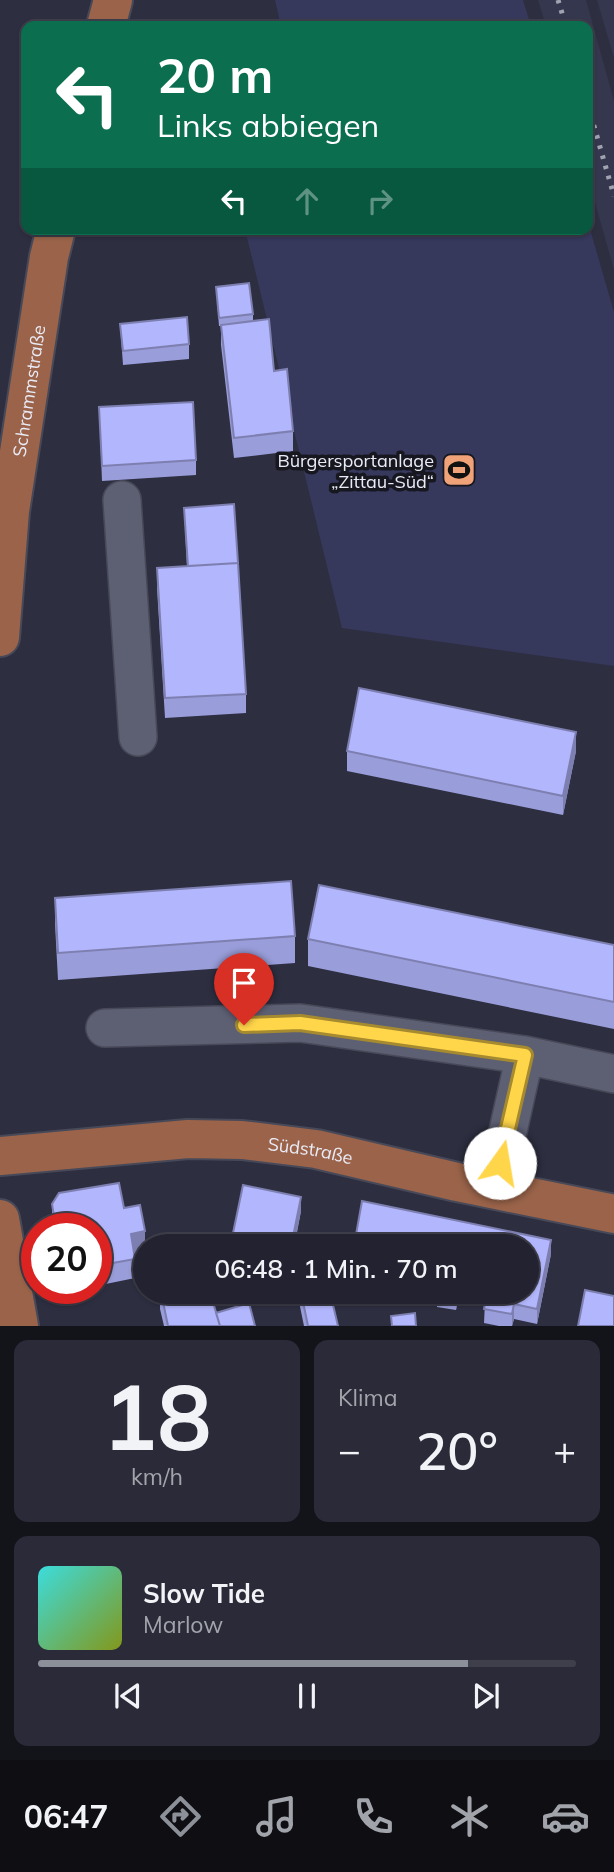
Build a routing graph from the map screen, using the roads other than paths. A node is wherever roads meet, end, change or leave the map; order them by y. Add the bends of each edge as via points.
1 (113, 0) edge
2 (107, 21) edge
3 (54, 235) edge
4 (122, 500) dead end
5 (0, 637) edge
6 (138, 737) dead end
7 (105, 1028) dead end
8 (525, 1055) junction
9 (614, 1074) edge
10 (0, 1156) edge
11 (495, 1189) junction
12 (614, 1214) edge
13 (0, 1219) edge
14 (19, 1326) edge

1 - 2 main road
3 - 5 main road, Schrammstraße via 10,511
4 - 6 lane
7 - 8 lane via 300,1023
8 - 9 lane
8 - 11 lane
10 - 11 main road, Südstraße via 174,1140 242,1140 316,1149
11 - 12 main road, Südstraße
13 - 14 main road

